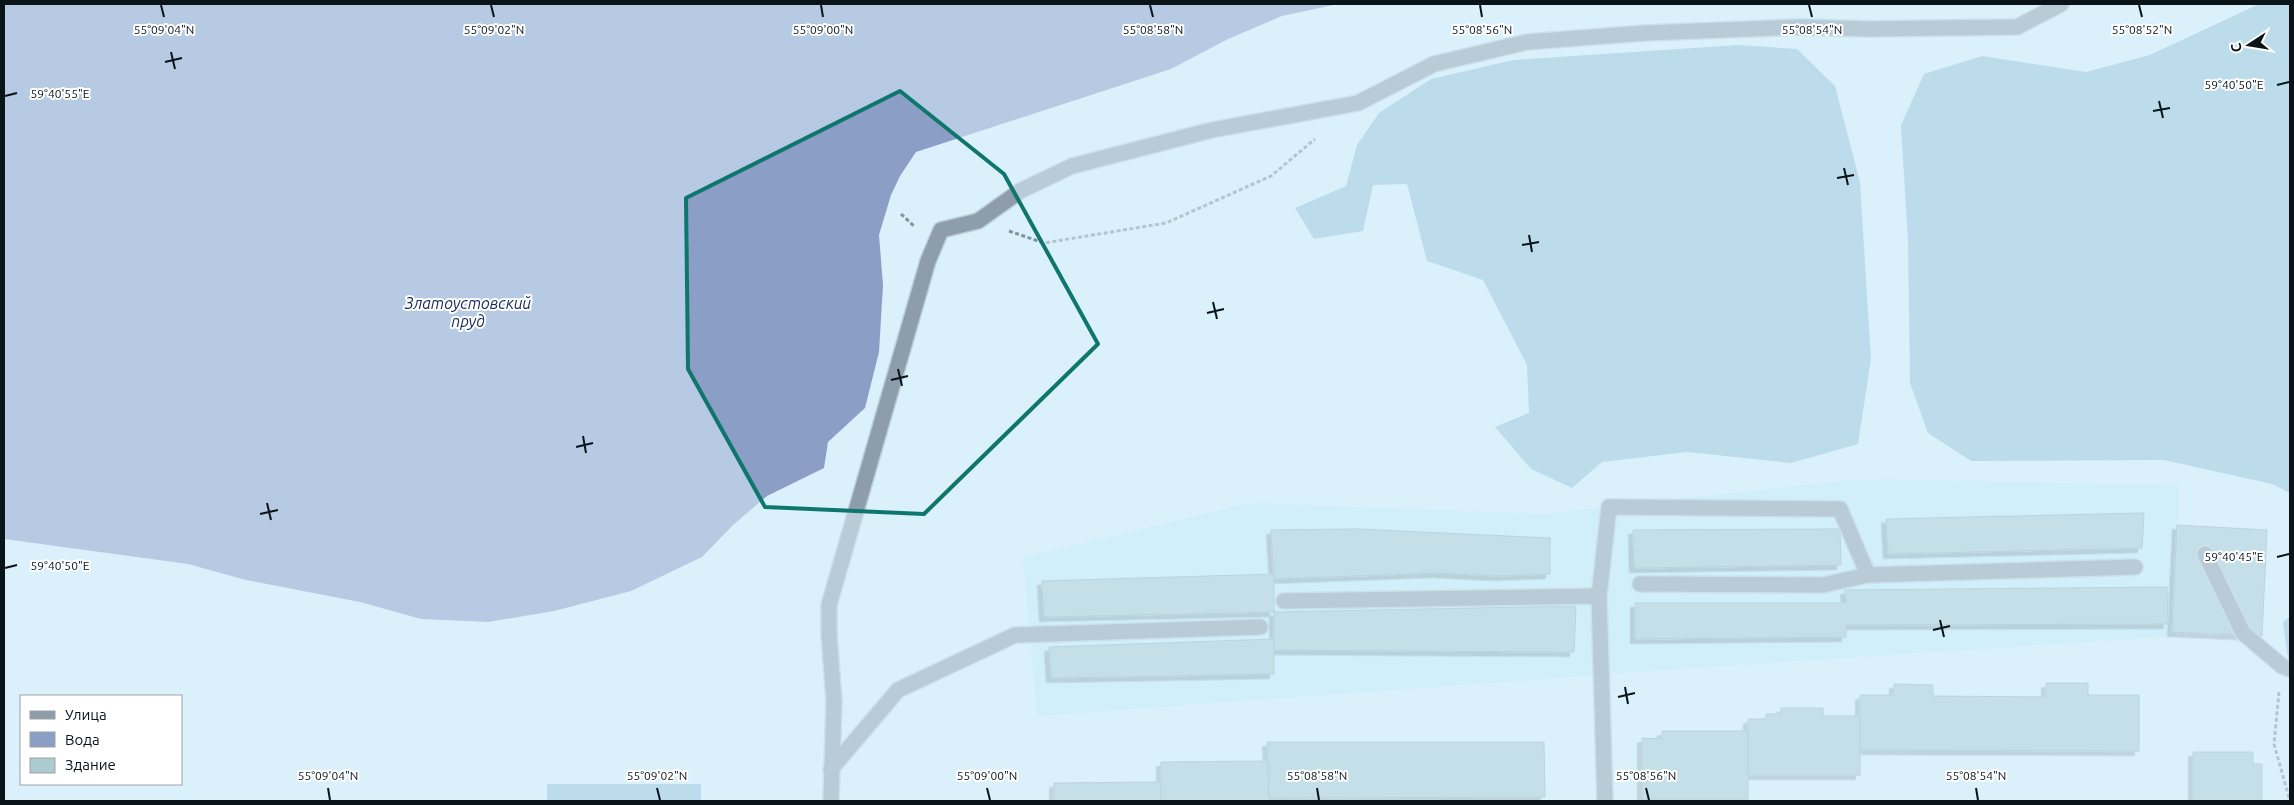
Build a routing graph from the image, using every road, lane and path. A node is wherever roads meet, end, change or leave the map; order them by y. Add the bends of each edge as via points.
1 (2061, 4) edge
2 (1322, 133) dead end
3 (978, 221) junction
4 (2205, 554) dead end
5 (2135, 567) dead end
6 (1868, 575) junction
7 (1640, 584) dead end
8 (1599, 596) junction
9 (1284, 601) dead end
10 (1260, 627) dead end
11 (2286, 667) edge
12 (831, 769) junction
13 (831, 801) edge
14 (1605, 801) edge
15 (2290, 801) edge

1 - 3 lane via 2017,27 1869,30 1800,27 1645,33 1527,42 1434,64 1358,103 1212,130 1072,166 1020,191
2 - 3 path via 1271,176 1166,224 1044,243
3 - 12 lane via 941,230 829,605 828,634 834,701
4 - 11 lane via 2243,633
5 - 6 lane
6 - 7 lane via 1823,585
6 - 8 lane via 1840,509 1609,507
8 - 9 lane
8 - 14 lane
10 - 12 lane via 1015,635 898,690
11 - 15 path via 2274,744
12 - 13 lane

